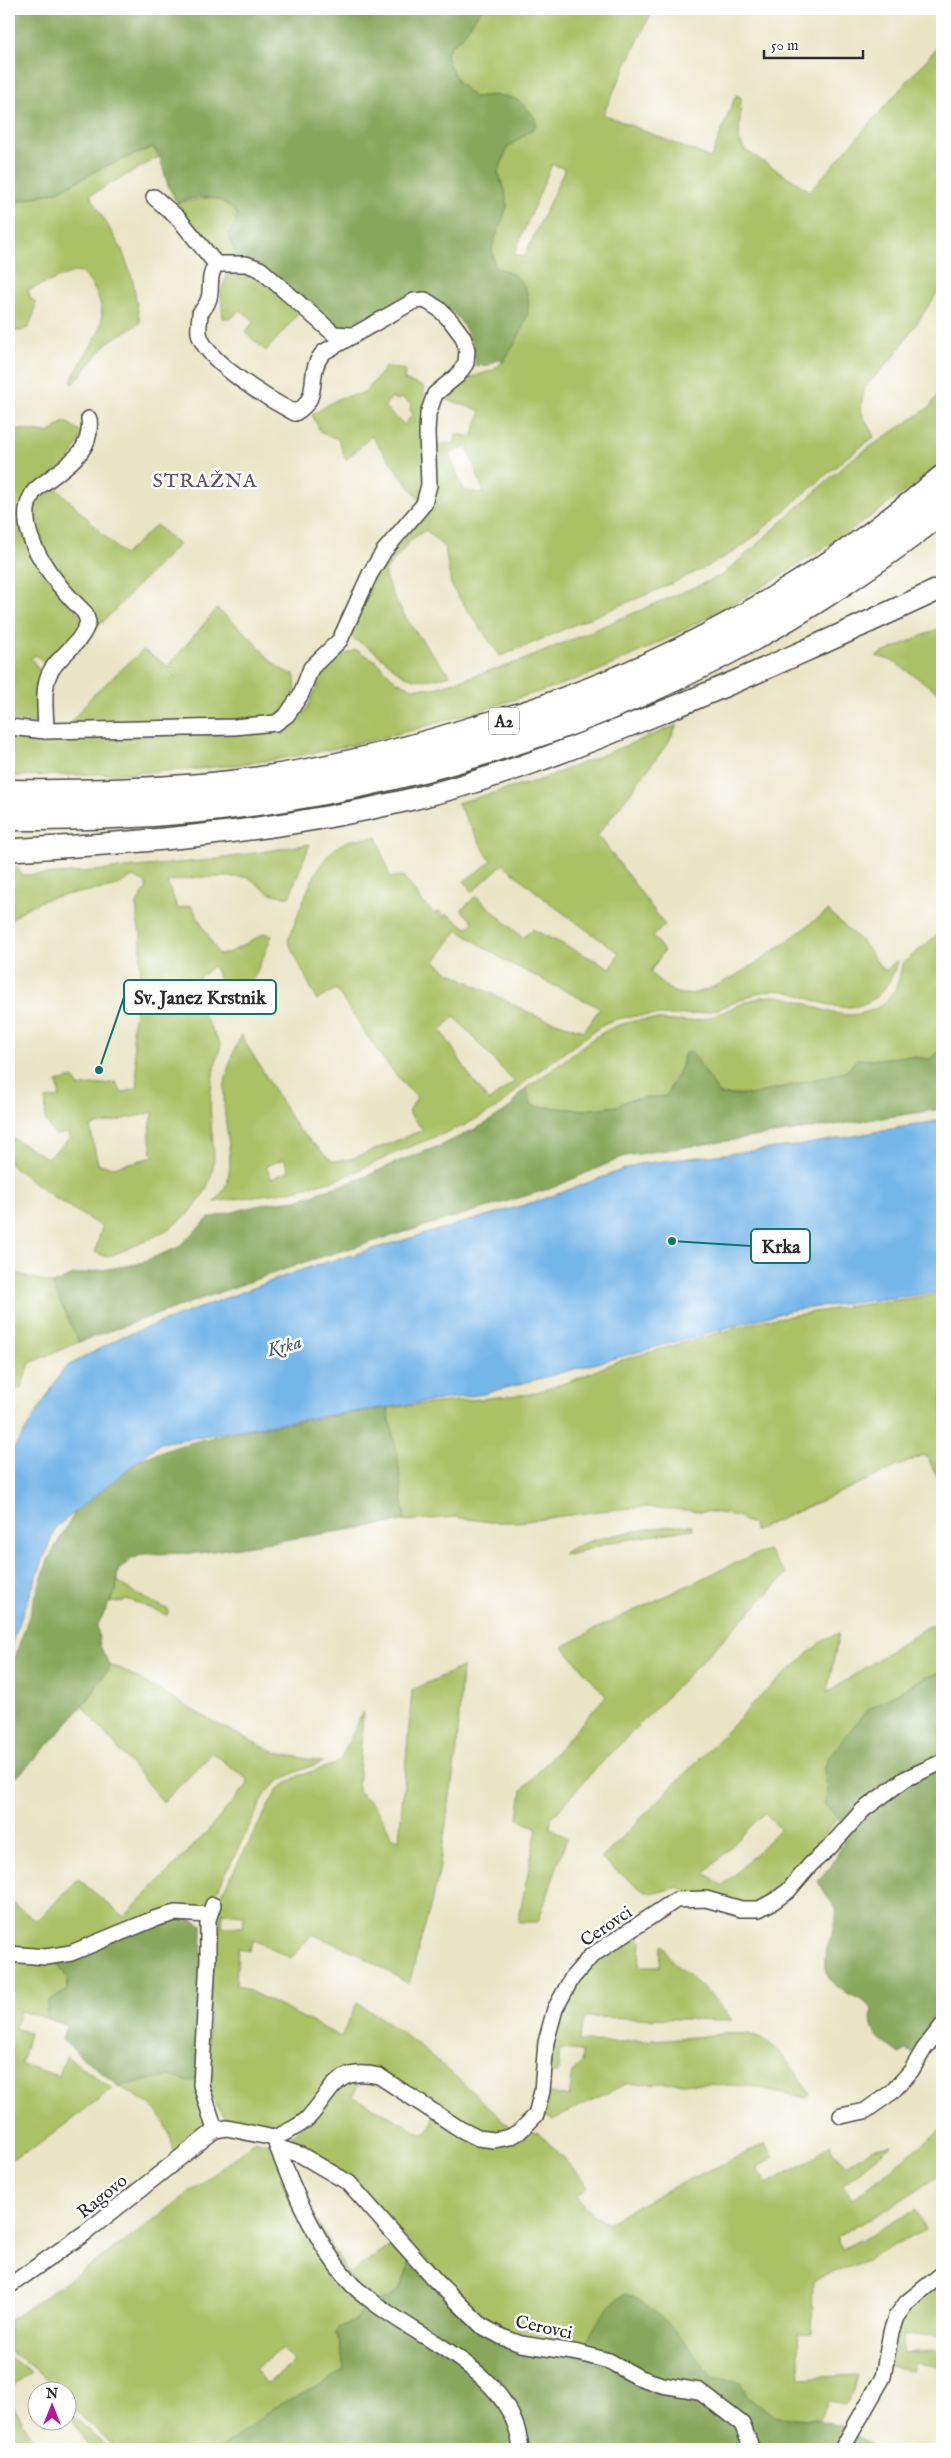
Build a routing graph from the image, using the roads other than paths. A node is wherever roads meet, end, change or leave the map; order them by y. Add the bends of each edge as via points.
1 (154, 197) dead end
2 (216, 264) junction
3 (351, 335) junction
4 (89, 419) dead end
5 (942, 479) edge
6 (942, 510) edge
7 (942, 588) edge
8 (9, 727) edge
9 (46, 731) junction
10 (9, 793) edge
11 (9, 817) edge
12 (9, 850) edge
13 (942, 1762) edge
14 (9, 1954) edge
15 (942, 2026) edge
16 (841, 2116) dead end
17 (214, 2130) junction
18 (276, 2142) junction
19 (942, 2274) edge
20 (9, 2286) edge
21 (521, 2449) edge
22 (752, 2449) edge
23 (842, 2449) edge

1 - 2 street via 179,219
2 - 3 street via 246,264 260,269 334,334
2 - 3 street via 210,273 212,290 208,304 200,313 199,334 213,357 268,399 295,413 306,407 312,395 317,359
3 - 9 street via 401,307 425,300 451,321 463,337 466,363 458,375 435,394 428,414 429,485 424,504 384,552 370,574 340,640 311,668 302,694 287,715 276,723 234,727
4 - 9 street via 90,432 85,448 34,492 27,508 30,538 43,562 86,614 88,622 79,641 52,668 48,677
5 - 10 highway, A2 via 898,518 797,587 689,645 550,706 416,748 300,772 203,787 86,794
6 - 11 highway, A2 via 911,537 799,612 701,665 568,724 421,768 271,800 94,817
7 - 12 main road via 723,688 571,750 494,776 406,800 283,825 151,841
8 - 9 street
13 - 18 street, Cerovci via 905,1779 863,1810 774,1902 760,1909 742,1909 706,1899 676,1900 591,1956 572,1978 555,2009 546,2042 542,2091 536,2115 510,2137 478,2138 379,2076 364,2073 347,2075 334,2084 307,2119
14 - 17 street via 46,1957 71,1953 154,1919 211,1910 201,2085
15 - 16 street via 892,2092 866,2111
17 - 18 street via 227,2128
17 - 20 street, Ragovo via 85,2233
18 - 21 street via 302,2209 349,2282 491,2386 507,2407 520,2436
18 - 22 street, Cerovci via 349,2183 435,2280 482,2326 502,2338 521,2344 602,2359 662,2385 699,2391 742,2424
19 - 23 street via 906,2302 896,2316 883,2377

